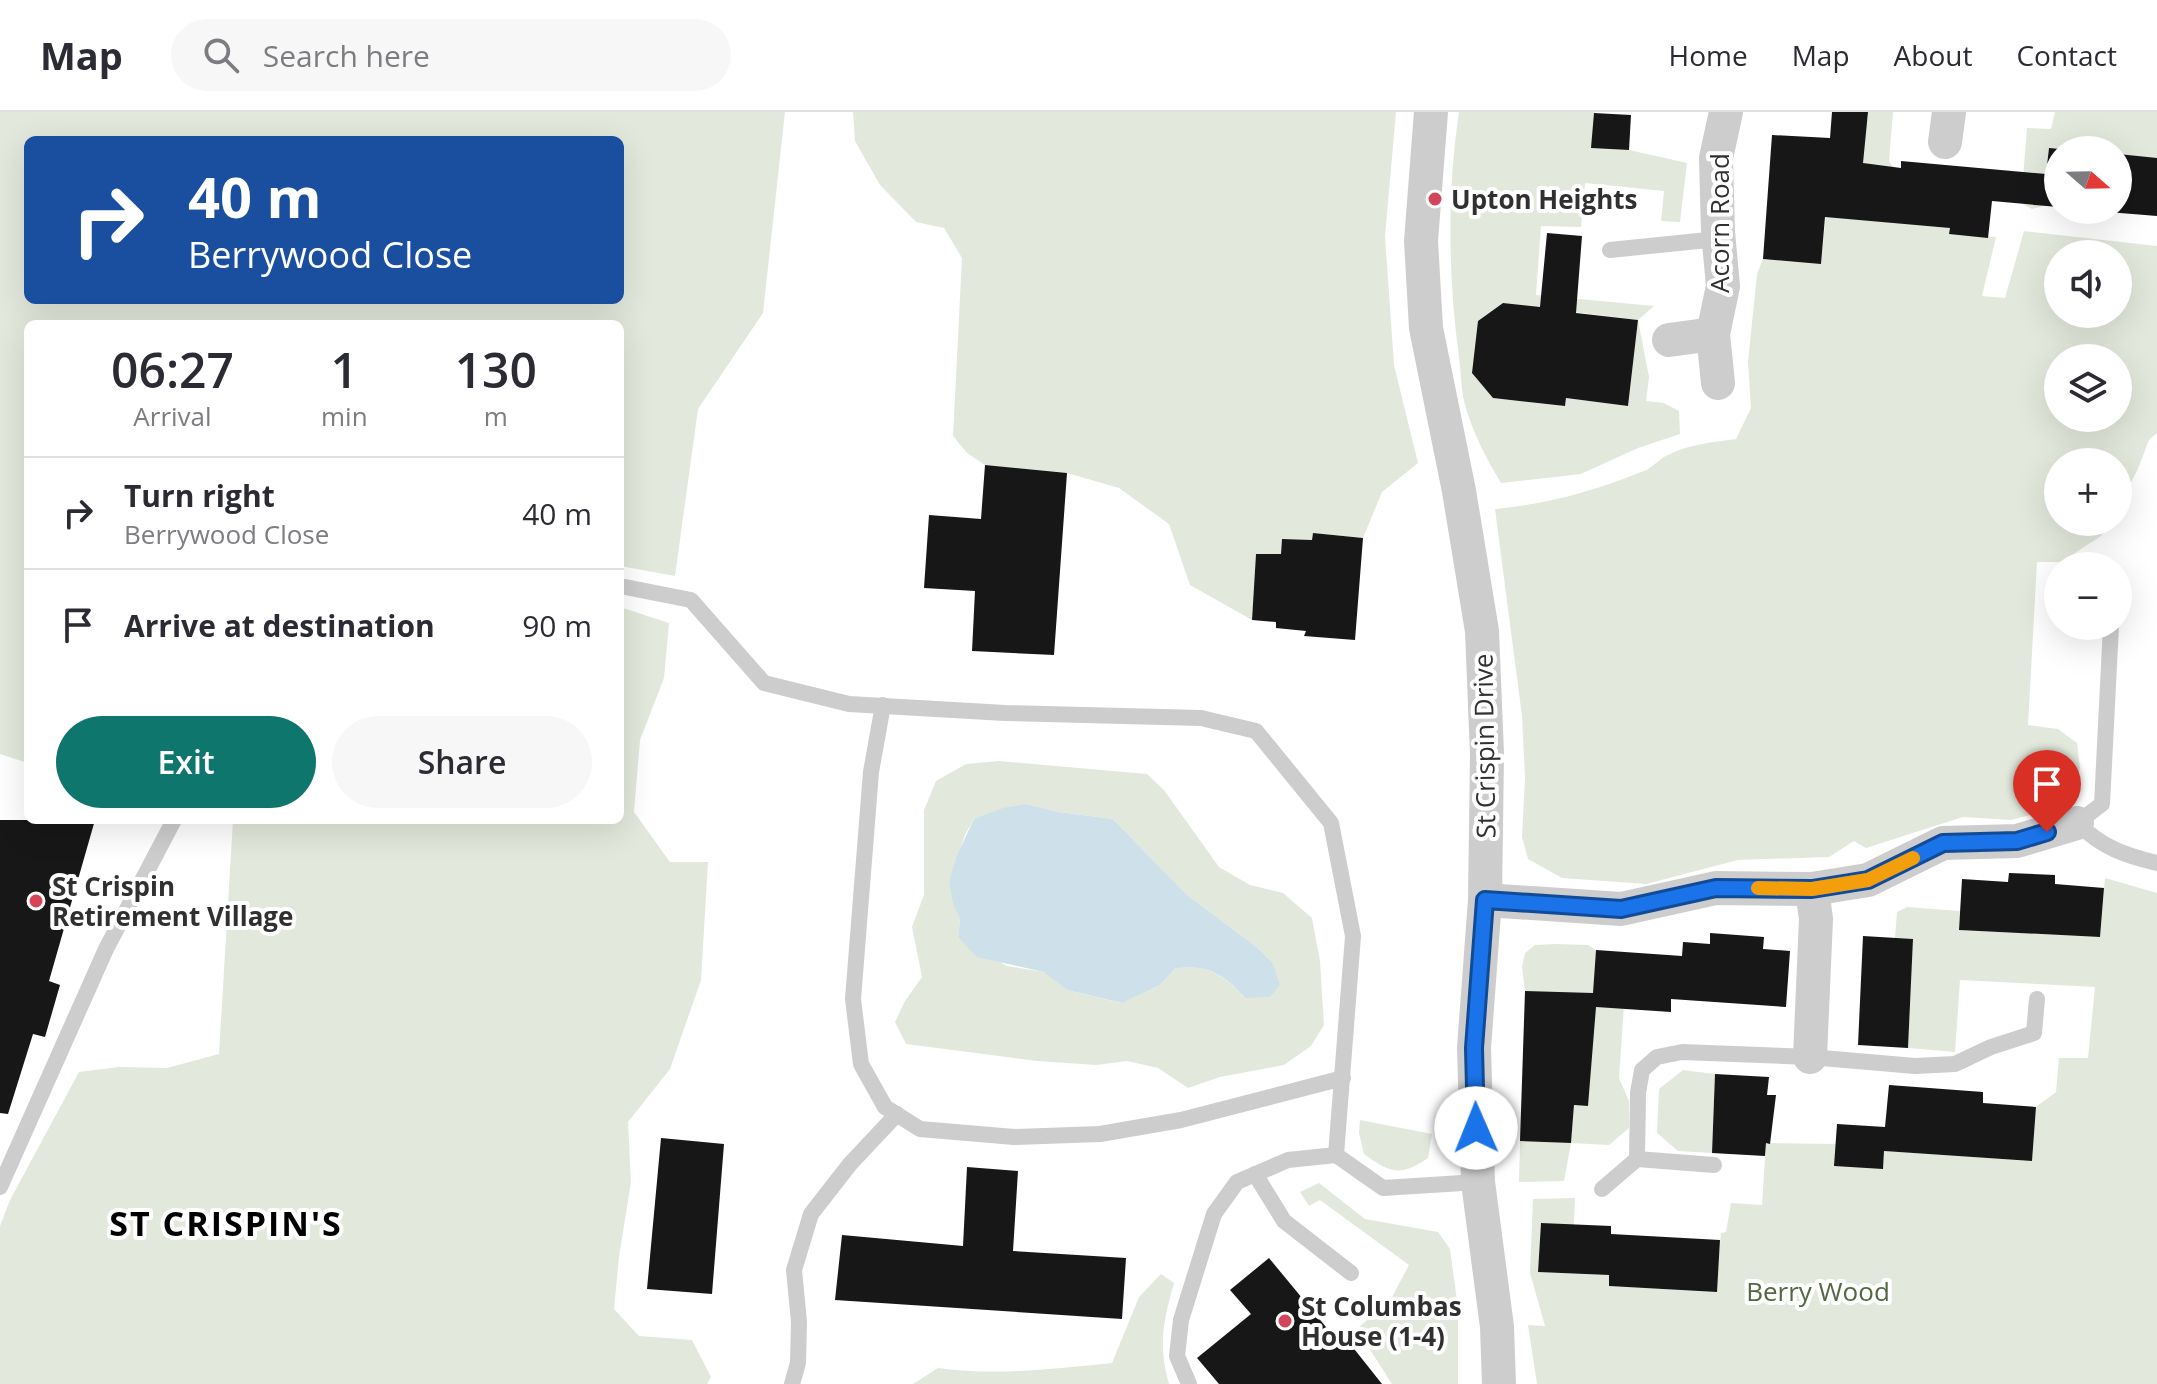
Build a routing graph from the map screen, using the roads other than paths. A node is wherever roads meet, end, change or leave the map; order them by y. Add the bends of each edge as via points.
1 (1431, 112) edge
2 (1726, 112) edge
3 (1718, 239) junction
4 (1610, 250) dead end
5 (1713, 334) junction
6 (1669, 340) dead end
7 (1718, 383) dead end
8 (624, 587) edge
9 (2110, 640) edge
10 (883, 705) junction
11 (2077, 823) junction
12 (172, 824) edge
13 (2157, 863) edge
14 (1812, 889) junction
15 (1485, 900) junction
16 (2037, 999) dead end
17 (1810, 1057) junction
18 (1343, 1078) junction
19 (897, 1114) junction
20 (1336, 1155) junction
21 (1637, 1159) junction
22 (1714, 1165) dead end
23 (1255, 1174) junction
24 (1478, 1182) junction
25 (0, 1187) edge
26 (1602, 1189) dead end
27 (1351, 1273) dead end
28 (792, 1384) edge
29 (1189, 1384) edge
30 (1499, 1384) edge

1 - 15 street, St Crispin Drive via 1421,241 1424,299 1482,631
2 - 3 street, Acorn Road via 1716,158
3 - 4 lane
3 - 5 street, Acorn Road via 1723,286
5 - 6 street
5 - 7 street, Acorn Road
8 - 10 lane via 691,600 764,683 849,704
9 - 11 lane via 2102,804
10 - 18 lane via 1201,718 1256,731 1331,823 1353,936
10 - 19 lane via 871,772 853,999 861,1064 885,1107
11 - 13 lane via 2128,856
11 - 14 street via 2017,841 1943,843 1868,880
12 - 25 lane via 106,949
14 - 15 street via 1716,888 1621,909
14 - 17 street via 1816,919
15 - 24 street, St Crispin Drive via 1474,1048
16 - 17 lane via 2034,1033 1955,1064
17 - 21 lane via 1682,1052 1657,1057 1642,1070
18 - 19 lane via 1181,1120 1100,1134 1014,1137 920,1129
18 - 20 lane
19 - 28 lane via 811,1214 794,1270 799,1322
20 - 23 lane via 1288,1160
20 - 24 lane via 1383,1188
21 - 22 lane
21 - 26 lane
23 - 27 lane via 1284,1221
23 - 29 lane via 1237,1182 1214,1214 1199,1260 1181,1320 1177,1356
24 - 30 street, St Crispin Drive

